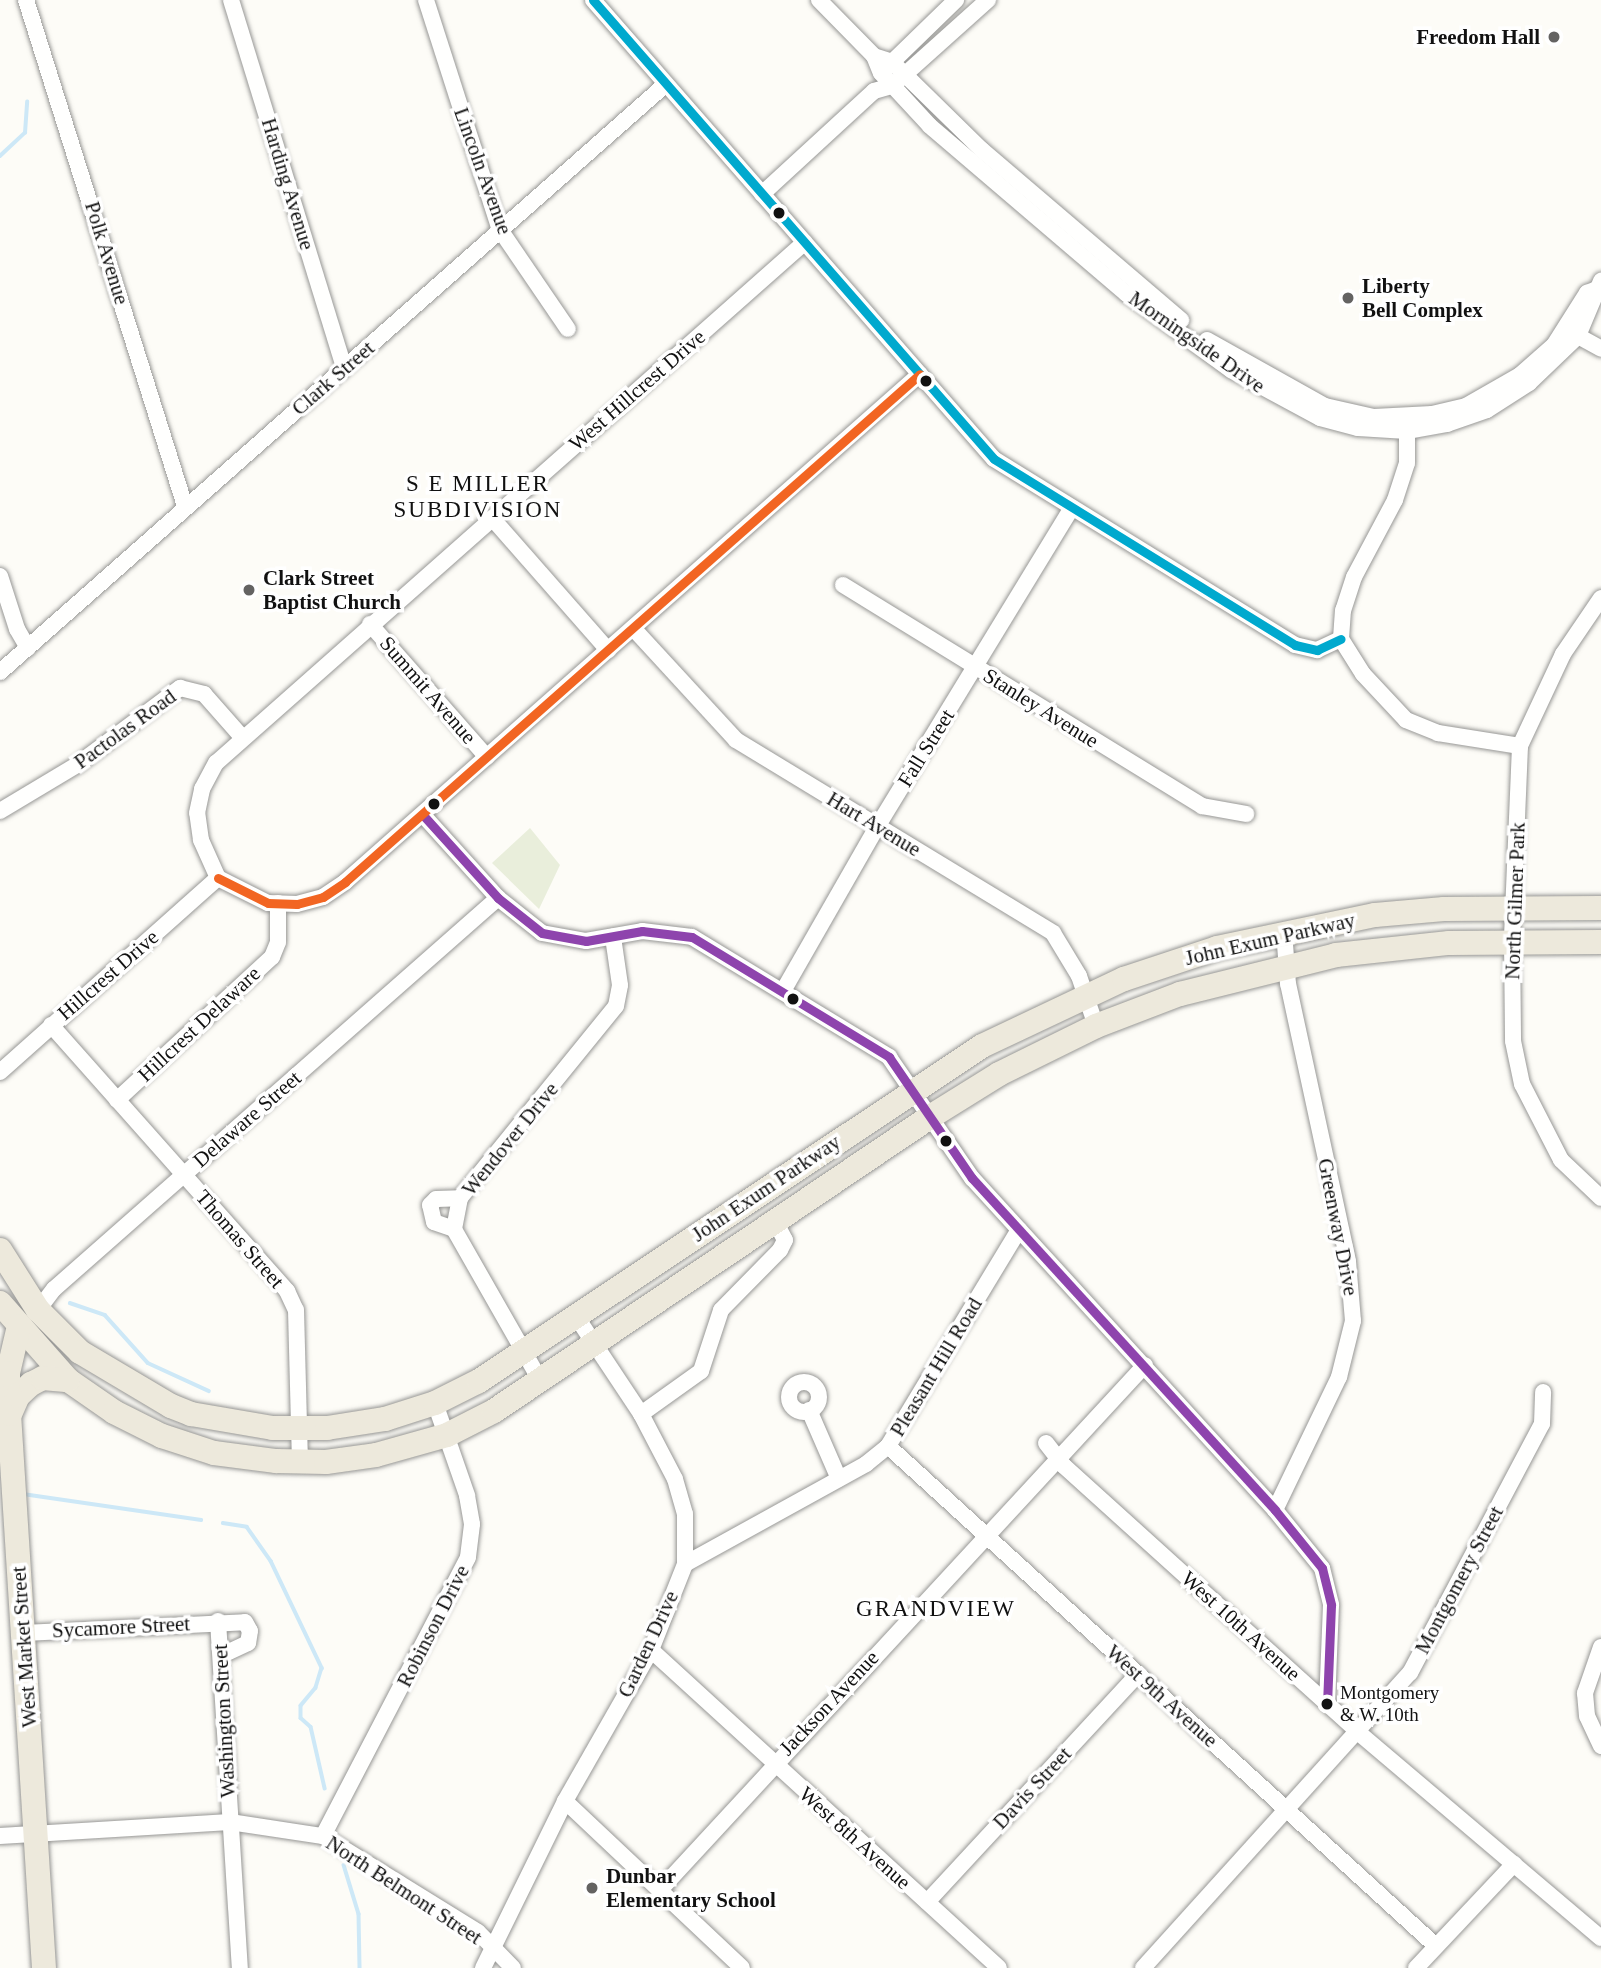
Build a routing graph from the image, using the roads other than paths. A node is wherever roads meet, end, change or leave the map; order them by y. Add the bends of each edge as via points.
1 (26, 0) edge
2 (231, 0) edge
3 (426, 0) edge
4 (593, 0) edge
5 (819, 0) edge
6 (956, 0) edge
7 (988, 0) edge
8 (886, 68) junction
9 (898, 81) junction
10 (666, 84) junction
11 (874, 91) junction
12 (762, 194) junction
13 (499, 228) junction
14 (805, 242) junction
15 (1599, 285) edge
16 (568, 329) dead end
17 (1572, 332) junction
18 (1601, 349) edge
19 (344, 368) junction
20 (920, 374) junction
21 (1407, 431) junction
22 (186, 506) junction
23 (1072, 508) junction
24 (492, 518) junction
25 (0, 576) edge
26 (843, 584) dead end
27 (1601, 598) edge
28 (370, 624) junction
29 (634, 628) junction
30 (1341, 639) junction
31 (28, 648) junction
32 (607, 650) junction
33 (977, 668) junction
34 (0, 672) edge
35 (241, 736) junction
36 (1520, 746) junction
37 (487, 757) junction
38 (0, 811) edge
39 (1246, 814) dead end
40 (423, 815) junction
41 (877, 827) junction
42 (218, 878) junction
43 (498, 898) junction
44 (278, 903) junction
45 (1514, 907) junction
46 (1601, 908) edge
47 (1284, 931) junction
48 (613, 937) junction
49 (1512, 940) junction
50 (1601, 942) edge
51 (1286, 964) junction
52 (783, 991) junction
53 (1086, 996) junction
54 (51, 1025) junction
55 (1096, 1026) junction
56 (0, 1072) edge
57 (913, 1088) junction
58 (117, 1100) junction
59 (930, 1117) junction
60 (183, 1175) junction
61 (460, 1198) junction
62 (1601, 1198) edge
63 (775, 1221) junction
64 (454, 1229) junction
65 (1019, 1230) junction
66 (0, 1250) edge
67 (0, 1303) edge
68 (38, 1310) junction
69 (576, 1317) junction
70 (19, 1326) junction
71 (0, 1343) edge
72 (593, 1345) junction
73 (522, 1352) junction
74 (1145, 1365) junction
75 (4, 1366) edge
76 (68, 1380) junction
77 (540, 1380) junction
78 (1543, 1392) dead end
79 (435, 1403) junction
80 (809, 1410) dead end
81 (10, 1414) junction
82 (641, 1414) junction
83 (300, 1429) junction
84 (447, 1435) junction
85 (1046, 1443) dead end
86 (888, 1446) junction
87 (1057, 1457) junction
88 (300, 1462) junction
89 (839, 1479) junction
90 (1275, 1510) junction
91 (986, 1533) junction
92 (685, 1564) junction
93 (218, 1621) junction
94 (24, 1633) junction
95 (1601, 1647) edge
96 (651, 1650) junction
97 (222, 1655) junction
98 (1137, 1675) junction
99 (1327, 1704) junction
100 (1359, 1733) junction
101 (1601, 1745) edge
102 (774, 1764) junction
103 (565, 1801) junction
104 (1289, 1810) junction
105 (230, 1822) junction
106 (36, 1833) junction
107 (0, 1836) edge
108 (323, 1836) junction
109 (1514, 1864) junction
110 (659, 1891) junction
111 (927, 1902) junction
112 (1601, 1938) edge
113 (1436, 1946) junction
114 (492, 1948) junction
115 (44, 1968) edge
116 (240, 1968) edge
117 (483, 1968) edge
118 (513, 1968) edge
119 (742, 1968) edge
120 (999, 1968) edge
121 (1143, 1968) edge
122 (1416, 1968) edge

1 - 22 street, Polk Avenue
2 - 19 street, Harding Avenue
3 - 13 street, Lincoln Avenue
4 - 10 street
5 - 8 street
6 - 8 street
7 - 9 street
8 - 9 street, Morningside Drive
8 - 11 street
9 - 11 street
9 - 17 street, Morningside Drive via 1192,330 1269,379 1325,406 1393,417 1466,406 1520,375
9 - 21 street, Morningside Drive via 930,126 1128,294 1231,370 1320,418 1358,428
10 - 12 street
10 - 13 street, Clark Street
11 - 12 street
12 - 14 street
13 - 16 street, Lincoln Avenue
13 - 19 street, Clark Street
14 - 20 street
14 - 24 street, West Hillcrest Drive
15 - 17 street
17 - 18 street
17 - 21 street, Morningside Drive via 1507,400 1463,420
19 - 22 street, Clark Street
20 - 23 street via 994,459
20 - 29 street
21 - 30 street via 1407,463 1395,500 1354,577 1343,610
22 - 31 street, Clark Street
23 - 30 street via 1296,645 1317,650
23 - 33 street, Fall Street
24 - 28 street, West Hillcrest Drive
24 - 32 street
25 - 31 street
26 - 33 street, Stanley Avenue
27 - 36 street, North Gilmer Park via 1563,654
28 - 35 street, West Hillcrest Drive
28 - 37 street, Summit Avenue
29 - 32 street
29 - 41 street, Hart Avenue via 736,740
30 - 36 street via 1363,674 1406,720 1438,733
31 - 34 street, Clark Street
32 - 37 street
33 - 39 street, Stanley Avenue via 1202,806
33 - 41 street, Fall Street
35 - 38 street, Pactolas Road via 204,694 180,688 77,765
35 - 42 street, West Hillcrest Drive via 216,763 202,789 197,813 201,840
36 - 45 street, North Gilmer Park
37 - 40 street
40 - 43 street
40 - 44 street via 323,897
41 - 52 street, Fall Street
41 - 53 street, Hart Avenue via 1053,933
42 - 44 street via 242,893
42 - 54 street, Hillcrest Drive
43 - 48 street via 542,933 586,941
43 - 60 street, Delaware Street
44 - 58 street, Hillcrest Delaware via 278,942 272,957
45 - 46 main road, John Exum Parkway
45 - 47 main road, John Exum Parkway via 1375,915
45 - 49 street, North Gilmer Park
47 - 51 street, Greenway Drive
47 - 53 main road, John Exum Parkway via 1162,965
48 - 52 street via 642,931 692,937
48 - 61 street, Wendover Drive via 620,985 616,1006
49 - 50 main road, John Exum Parkway
49 - 51 main road, John Exum Parkway via 1387,948
49 - 62 street, North Gilmer Park via 1513,1041 1522,1084 1561,1160
51 - 55 main road, John Exum Parkway via 1180,994
51 - 90 street, Greenway Drive via 1348,1261 1353,1321 1339,1377
52 - 57 street via 874,1045
53 - 55 street, Hart Avenue
53 - 57 main road, John Exum Parkway via 982,1046
54 - 56 street, Hillcrest Drive
54 - 58 street, Thomas Street
55 - 59 main road, John Exum Parkway via 999,1074
57 - 59 street
57 - 69 main road, John Exum Parkway
58 - 60 street, Thomas Street
59 - 63 main road, John Exum Parkway
59 - 65 street via 972,1178
60 - 68 street, Delaware Street via 54,1289
60 - 83 street, Thomas Street via 287,1291 296,1310
61 - 64 street, Wendover Drive
61 - 64 street via 436,1199 430,1205 433,1222
63 - 72 main road, John Exum Parkway
63 - 82 street via 785,1240 721,1310 701,1371
64 - 73 street
65 - 74 street
65 - 86 street, Pleasant Hill Road
66 - 68 main road, John Exum Parkway
67 - 70 main road, John Exum Parkway
68 - 70 main road, Delaware Street
68 - 83 main road, John Exum Parkway via 80,1352 152,1398 191,1414
69 - 72 street, Garden Drive
69 - 73 main road, John Exum Parkway
70 - 71 main road, Delaware Street
70 - 75 main road, West Market Street
70 - 76 main road, John Exum Parkway
72 - 77 main road, John Exum Parkway
72 - 82 street, Garden Drive
73 - 77 street
73 - 79 main road, John Exum Parkway
74 - 87 street, Jackson Avenue
74 - 90 street
75 - 81 main road, West Market Street
76 - 81 main road via 43,1378 32,1384 18,1396
76 - 88 main road, John Exum Parkway via 114,1412 162,1436 214,1453
77 - 84 main road, John Exum Parkway
78 - 100 street, Montgomery Street via 1542,1424 1410,1673
79 - 83 main road, John Exum Parkway via 363,1423
79 - 84 street, Robinson Drive
80 - 89 street
81 - 94 main road, West Market Street
82 - 92 street, Garden Drive via 675,1479 685,1514
83 - 88 street, Thomas Street
84 - 88 main road, John Exum Parkway via 376,1455
84 - 108 street, Robinson Drive via 470,1511 468,1557
85 - 87 street, West 10th Avenue
86 - 89 street, Pleasant Hill Road
86 - 91 street, West 9th Avenue
87 - 91 street, Jackson Avenue
87 - 99 street, West 10th Avenue
89 - 92 street, Pleasant Hill Road
90 - 99 street via 1322,1568 1329,1584
91 - 98 street, West 9th Avenue
91 - 102 street, Jackson Avenue
92 - 96 street, Garden Drive
93 - 94 street, Sycamore Street
93 - 97 street, Washington Street
93 - 97 street, Sycamore Street via 245,1622 250,1631 248,1643
94 - 106 main road, West Market Street
95 - 101 street via 1585,1693 1587,1716
96 - 102 street, West 8th Avenue
96 - 103 street, Garden Drive
97 - 105 street, Washington Street
98 - 104 street, West 9th Avenue
98 - 111 street, Davis Street
99 - 100 street, West 10th Avenue
100 - 104 street, Montgomery Street
100 - 109 street, West 10th Avenue
102 - 110 street, Jackson Avenue
102 - 111 street, West 8th Avenue
103 - 110 street
103 - 114 street, Garden Drive
104 - 113 street, West 9th Avenue
104 - 121 street, Montgomery Street
105 - 106 street, North Belmont Street
105 - 108 street, North Belmont Street
105 - 116 street, Washington Street
106 - 107 street, North Belmont Street
106 - 115 main road, West Market Street
108 - 114 street, North Belmont Street via 478,1932
109 - 112 street, West 10th Avenue
109 - 113 street
110 - 119 street
111 - 120 street, West 8th Avenue
113 - 122 street
114 - 117 street, Garden Drive
114 - 118 street, North Belmont Street

